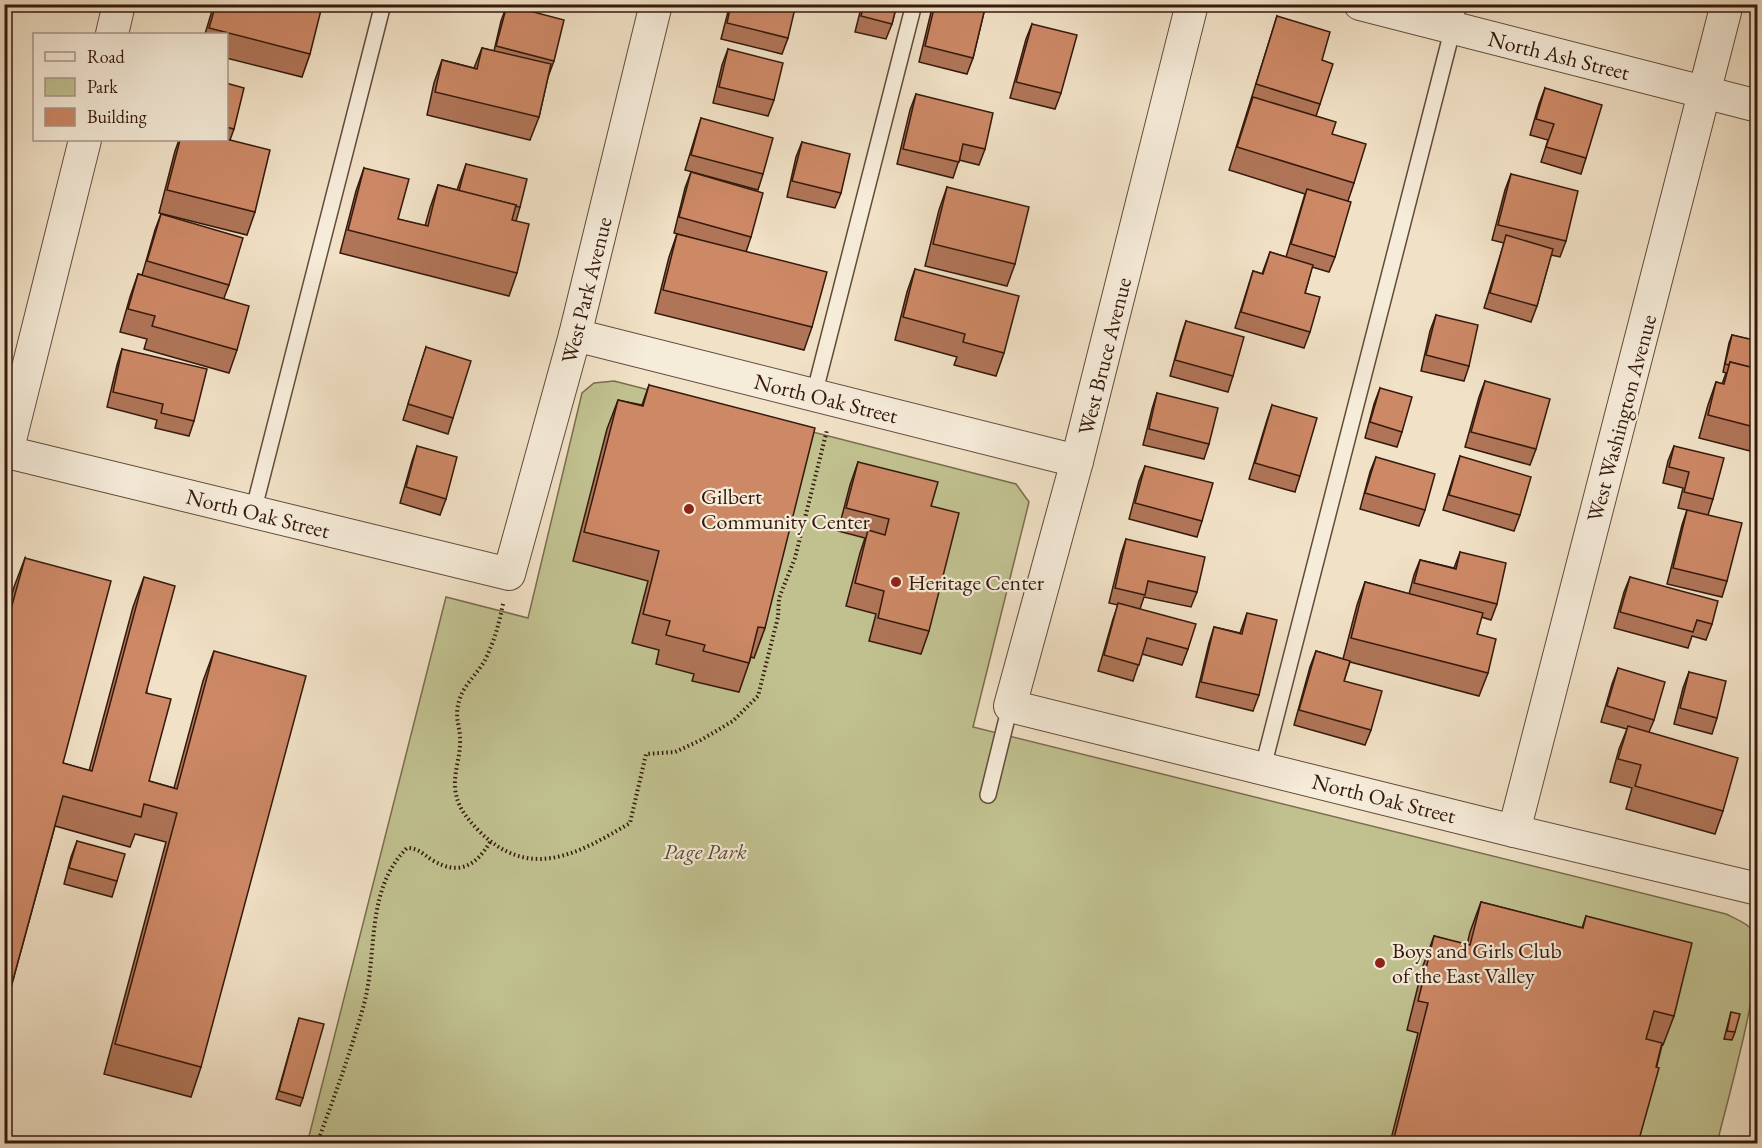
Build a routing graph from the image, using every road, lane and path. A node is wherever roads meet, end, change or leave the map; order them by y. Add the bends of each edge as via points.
1 (119, 4) edge
2 (383, 4) edge
3 (656, 4) edge
4 (914, 4) edge
5 (1192, 4) edge
6 (1360, 4) edge
7 (1727, 4) edge
8 (1456, 16) edge
9 (112, 33) edge
10 (1705, 93) junction
11 (1758, 106) edge
12 (85, 141) edge
13 (575, 335) junction
14 (824, 397) junction
15 (1077, 461) junction
16 (253, 512) junction
17 (510, 574) junction
18 (1010, 706) junction
19 (1263, 767) junction
20 (988, 795) dead end
21 (1514, 831) junction
22 (490, 842) junction
23 (1758, 889) edge
24 (317, 1143) edge

1 - 9 street
2 - 16 lane
3 - 13 street, West Park Avenue
4 - 14 lane
5 - 15 street, West Bruce Avenue
6 - 8 street, North Ash Street
7 - 10 street, West Washington Avenue
8 - 10 street, North Ash Street
8 - 19 lane
10 - 11 street, North Ash Street
10 - 21 street, West Washington Avenue
12 - 16 street, North Oak Street via 7,452
13 - 14 street, North Oak Street
13 - 17 street, West Park Avenue
14 - 15 street, North Oak Street
14 - 22 path via 795,558 779,598 778,617 758,696 733,721 701,740 675,752 646,754 630,824 593,845 543,861 513,854
15 - 18 street, West Bruce Avenue
16 - 17 street, North Oak Street
17 - 22 path via 498,630 485,661 460,696 455,718 461,741 455,789 461,813
18 - 19 street, North Oak Street
18 - 20 lane
19 - 21 street, North Oak Street
21 - 23 street, North Oak Street
22 - 24 path via 479,860 463,868 446,866 415,848 407,848 393,862 379,897 365,1001

